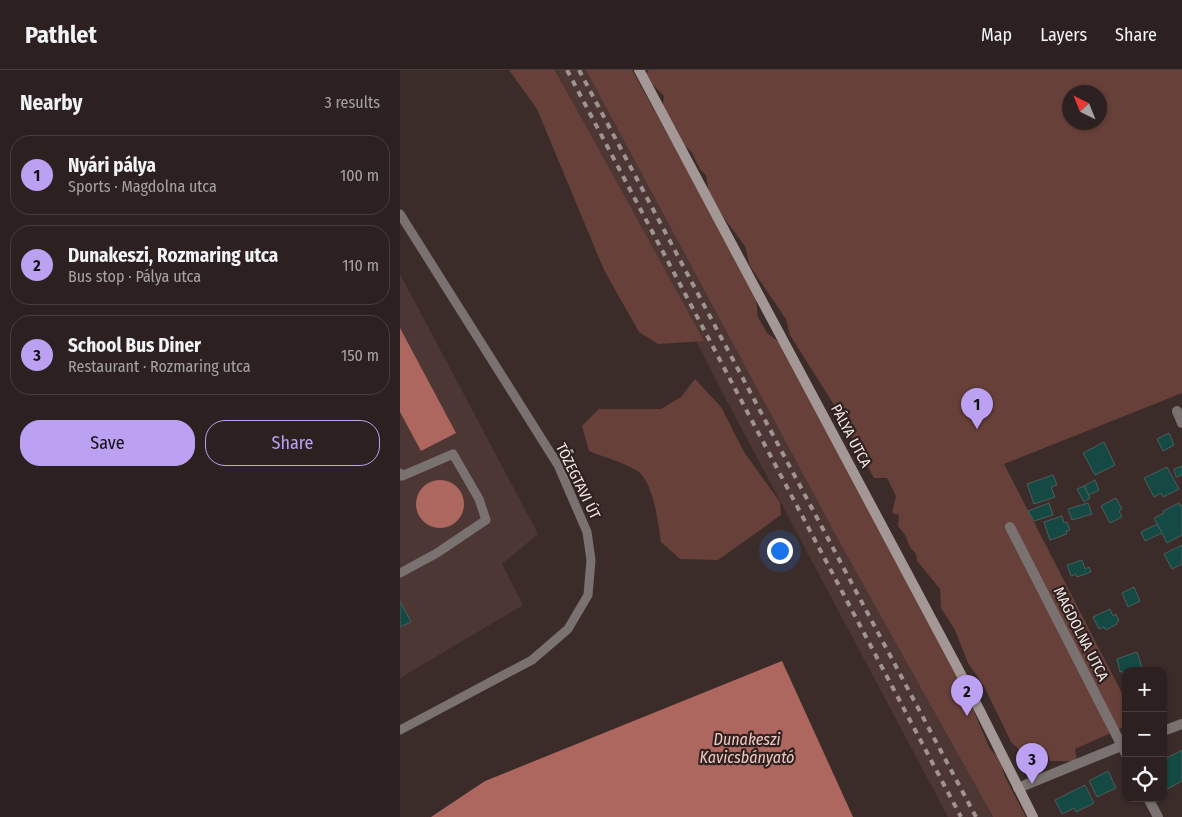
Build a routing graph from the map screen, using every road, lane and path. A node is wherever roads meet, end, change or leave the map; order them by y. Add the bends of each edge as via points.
1 (639, 70) edge
2 (400, 214) edge
3 (1177, 411) dead end
4 (1182, 423) edge
5 (400, 473) edge
6 (1010, 528) dead end
7 (400, 573) edge
8 (1182, 724) edge
9 (400, 730) edge
10 (1167, 730) edge
11 (1122, 744) edge
12 (1122, 749) edge
13 (1018, 788) junction
14 (1150, 802) edge
15 (1033, 817) edge
16 (1158, 817) edge

1 - 13 street, PÁLYA UTCA via 971,693
2 - 9 lane, TŐZEGTAVI ÚT via 558,465 587,532 591,560 588,595 568,629 532,660
3 - 4 street
5 - 7 lane via 402,476 453,454 479,499 486,520 437,554
6 - 11 street, MAGDOLNA UTCA
8 - 10 street
12 - 13 street
13 - 15 street, PÁLYA UTCA
14 - 16 street

